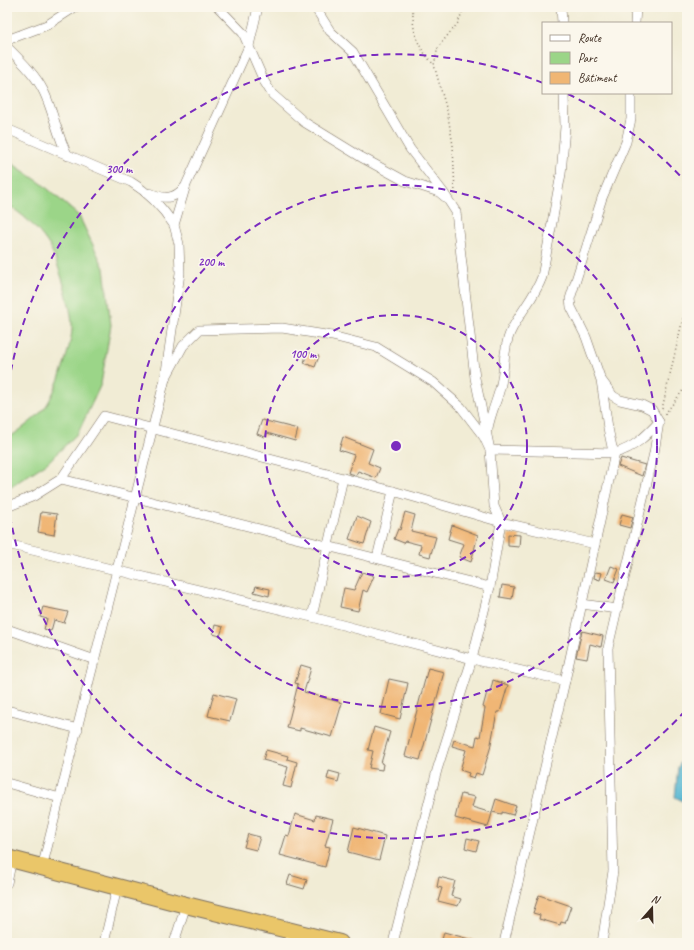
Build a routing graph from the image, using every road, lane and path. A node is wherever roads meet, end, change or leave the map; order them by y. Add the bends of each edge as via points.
1 (75, 7) edge
2 (218, 7) edge
3 (258, 7) edge
4 (263, 7) edge
5 (315, 7) edge
6 (413, 7) edge
7 (464, 7) edge
8 (561, 7) edge
9 (636, 7) edge
10 (255, 20) junction
11 (562, 22) edge
12 (635, 22) edge
13 (7, 40) edge
14 (249, 46) junction
15 (7, 47) edge
16 (434, 65) junction
17 (564, 94) edge
18 (631, 94) edge
19 (7, 129) edge
20 (68, 156) junction
21 (186, 185) junction
22 (145, 191) junction
23 (449, 200) junction
24 (687, 204) edge
25 (456, 212) junction
26 (684, 212) dead end
27 (174, 224) junction
28 (687, 301) edge
29 (165, 379) junction
30 (601, 380) junction
31 (687, 385) edge
32 (659, 422) junction
33 (154, 429) junction
34 (488, 433) junction
35 (490, 450) junction
36 (615, 453) junction
37 (62, 478) junction
38 (343, 478) junction
39 (393, 491) junction
40 (136, 497) junction
41 (7, 507) edge
42 (501, 522) junction
43 (7, 544) edge
44 (596, 544) junction
45 (328, 546) junction
46 (377, 558) junction
47 (118, 571) junction
48 (490, 587) junction
49 (582, 604) junction
50 (617, 609) junction
51 (312, 617) junction
52 (7, 629) edge
53 (472, 659) junction
54 (95, 660) junction
55 (565, 681) junction
56 (7, 710) edge
57 (78, 728) junction
58 (7, 783) edge
59 (60, 798) junction
60 (9, 859) edge
61 (42, 868) junction
62 (7, 883) edge
63 (117, 888) junction
64 (186, 905) junction
65 (291, 937) edge
66 (104, 943) edge
67 (174, 943) edge
68 (340, 943) edge
69 (393, 943) edge
70 (504, 943) edge
71 (602, 943) edge

1 - 13 street via 47,25
2 - 14 street via 243,33
3 - 10 street
4 - 10 street
5 - 23 street via 330,31 353,52 410,149
6 - 16 path via 415,39
7 - 16 path via 458,23 438,47
8 - 11 street
9 - 12 street
10 - 14 street
14 - 21 street
14 - 23 street via 272,94 304,122 405,181 439,192
15 - 20 street via 44,92 62,146
16 - 25 path via 447,111 453,145
17 - 34 street via 565,127 561,174 542,277 538,290 522,311 510,334 501,383 490,414
18 - 30 street via 631,119 626,142 602,198 570,298 571,307 586,337
19 - 20 street
20 - 22 street via 131,182
21 - 22 street via 179,194 172,197 162,198
21 - 27 street
22 - 27 street
23 - 25 street
24 - 26 path
25 - 34 street via 476,378
27 - 29 street via 179,244 180,273
28 - 32 path
29 - 33 street
29 - 35 street via 183,346 199,330 282,328 361,342 376,347 434,382 461,407 484,437
30 - 32 street via 613,396 642,404 652,410
30 - 36 street via 608,428
31 - 32 path
32 - 36 street via 645,438 626,450
32 - 50 street
33 - 37 street via 104,416
33 - 38 street
33 - 40 street
34 - 35 street
35 - 36 street
35 - 42 street via 494,506
36 - 44 street
37 - 40 street
37 - 41 street via 34,496
38 - 39 street
38 - 45 street
39 - 42 street
39 - 46 street
40 - 45 street
40 - 47 street
42 - 44 street
42 - 48 street
43 - 47 street
44 - 49 street
45 - 46 street
45 - 51 street
46 - 48 street
47 - 51 street
47 - 54 street
48 - 53 street
49 - 50 street
49 - 55 street
50 - 71 street via 608,648 613,872
51 - 53 street
52 - 54 street
53 - 55 street
53 - 69 street via 437,770
54 - 57 street
55 - 70 street
56 - 57 street
57 - 59 street
58 - 59 street
59 - 61 street
60 - 61 highway
60 - 62 street
61 - 63 highway
63 - 64 highway
63 - 66 street
64 - 65 highway
64 - 67 street
65 - 68 highway

